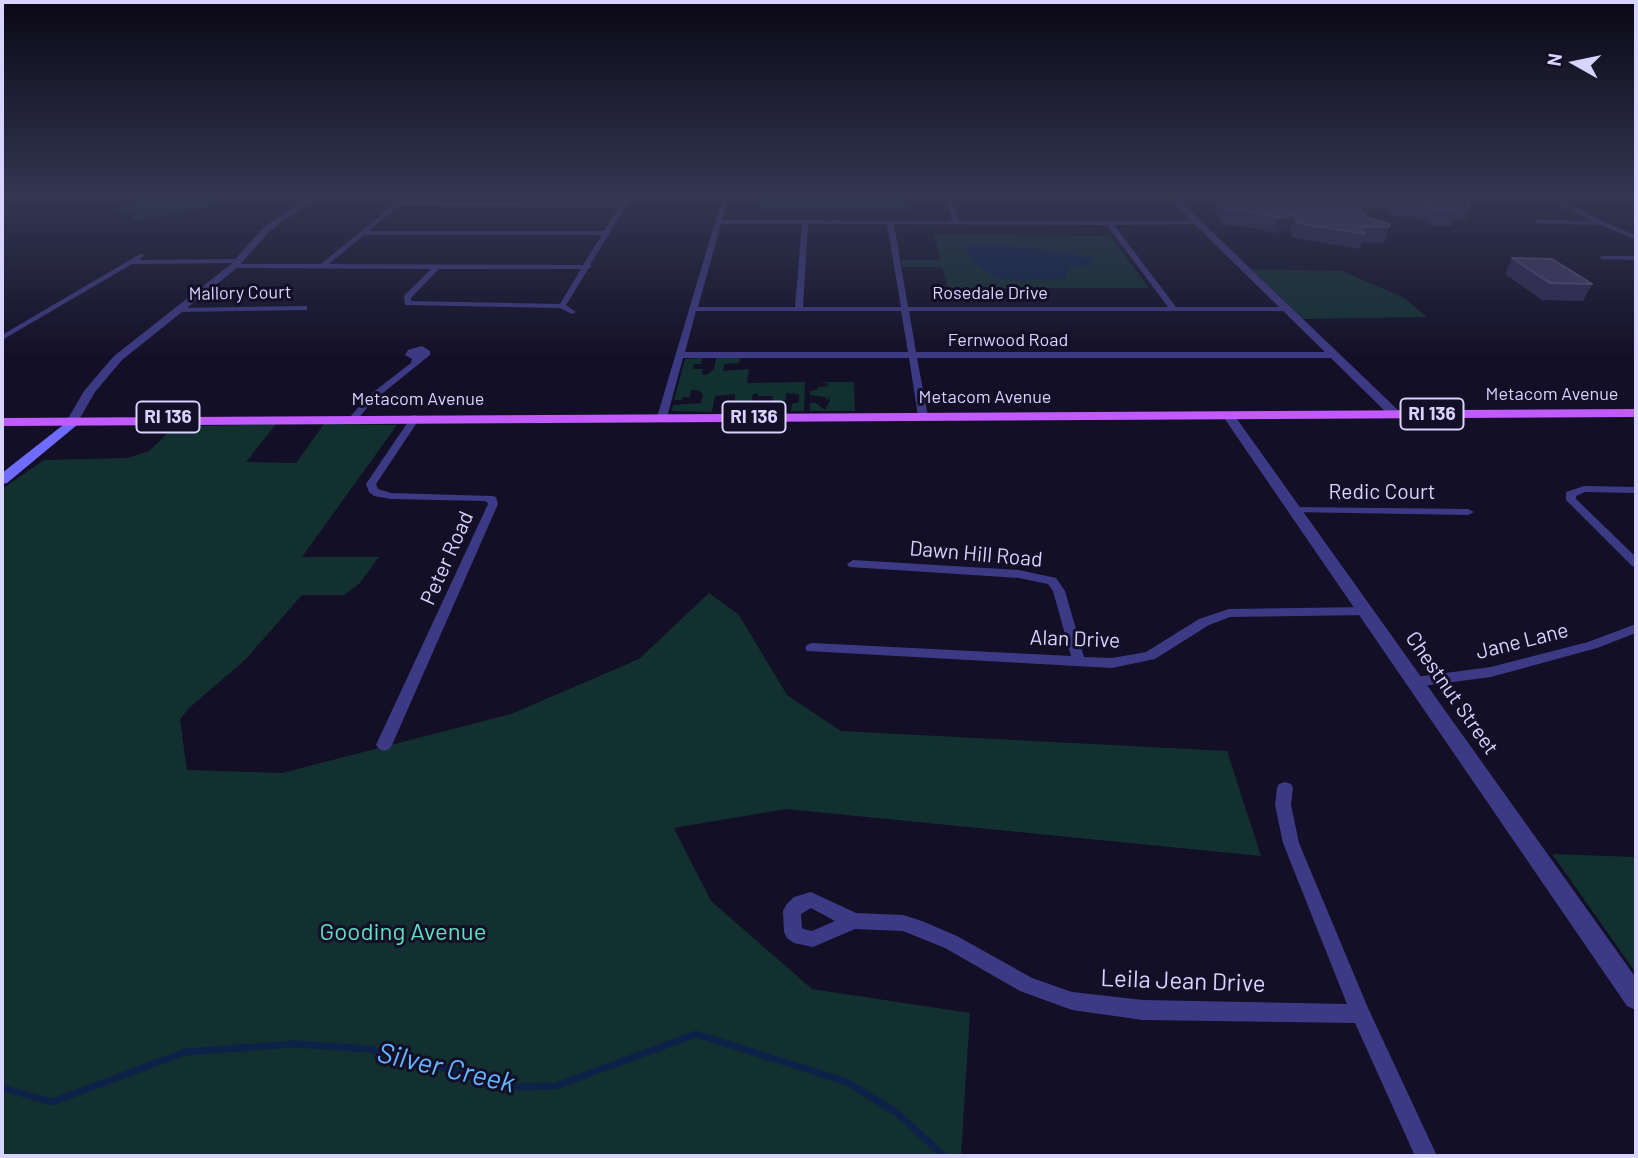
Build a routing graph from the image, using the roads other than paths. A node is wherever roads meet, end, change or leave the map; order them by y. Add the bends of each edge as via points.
1 (245, 253) edge
2 (339, 253) edge
3 (596, 253) edge
4 (710, 253) edge
5 (803, 253) edge
6 (895, 253) edge
7 (1132, 253) edge
8 (1228, 253) edge
9 (142, 255) dead end
10 (1602, 258) dead end
11 (1636, 258) edge
12 (131, 262) junction
13 (236, 264) junction
14 (323, 266) junction
15 (437, 267) junction
16 (588, 267) junction
17 (562, 306) junction
18 (304, 308) dead end
19 (695, 309) junction
20 (799, 309) junction
21 (904, 309) junction
22 (1174, 309) junction
23 (1286, 309) junction
24 (177, 310) junction
25 (572, 312) dead end
26 (2, 338) edge
27 (682, 355) junction
28 (1334, 355) junction
29 (911, 356) junction
30 (416, 360) dead end
31 (1636, 413) edge
32 (1228, 415) junction
33 (1396, 415) junction
34 (2, 416) edge
35 (923, 416) junction
36 (662, 417) junction
37 (415, 418) junction
38 (353, 419) junction
39 (74, 420) junction
40 (2, 422) edge
41 (2, 480) edge
42 (1636, 490) edge
43 (1295, 510) junction
44 (1468, 512) dead end
45 (1636, 563) edge
46 (853, 564) dead end
47 (1367, 611) junction
48 (1636, 628) edge
49 (811, 648) dead end
50 (1079, 662) junction
51 (1415, 682) junction
52 (384, 745) dead end
53 (1285, 788) dead end
54 (853, 921) dead end
55 (1636, 998) edge
56 (1361, 1014) junction
57 (1426, 1156) edge

1 - 13 street
2 - 14 street
3 - 16 street
4 - 19 street
5 - 20 street
6 - 21 street
7 - 22 street
8 - 23 street
9 - 12 street
10 - 11 street
12 - 13 street
12 - 26 street
13 - 14 street
13 - 24 street
14 - 15 street
15 - 16 street
15 - 17 street via 407,298 408,303
16 - 17 street
17 - 25 street
18 - 24 street, Mallory Court
19 - 20 street, Rosedale Drive
19 - 27 street
20 - 21 street, Rosedale Drive
21 - 22 street, Rosedale Drive
21 - 29 street
22 - 23 street, Rosedale Drive
23 - 28 street
24 - 39 street via 108,368
27 - 29 street, Fernwood Road
27 - 36 street
28 - 29 street, Fernwood Road
28 - 33 street
29 - 35 street
30 - 38 street
31 - 33 main road, Metacom Avenue / RI 136
32 - 33 main road, Metacom Avenue / RI 136
32 - 35 main road, Metacom Avenue / RI 136
32 - 43 street, Chestnut Street
34 - 39 main road, Metacom Avenue / RI 136
35 - 36 main road, Metacom Avenue / RI 136
36 - 37 main road, Metacom Avenue / RI 136
37 - 38 main road, Metacom Avenue / RI 136
37 - 52 street, Peter Road via 371,484 373,490 391,496 484,498 492,499 493,505
38 - 39 main road, Metacom Avenue / RI 136
39 - 40 main road, Metacom Avenue / RI 136
39 - 41 main road
42 - 45 street via 1584,489 1570,494
43 - 44 street, Redic Court
43 - 47 street, Chestnut Street
46 - 50 street, Dawn Hill Road via 1019,574 1052,581
47 - 50 street, Alan Drive via 1229,612 1141,660
47 - 51 street, Chestnut Street
48 - 51 street, Jane Lane via 1491,672
49 - 50 street, Alan Drive
51 - 55 street, Chestnut Street
53 - 56 street via 1283,805 1291,843
54 - 56 street, Leila Jean Drive via 916,927 1027,985 1072,1001 1143,1010
56 - 57 street

